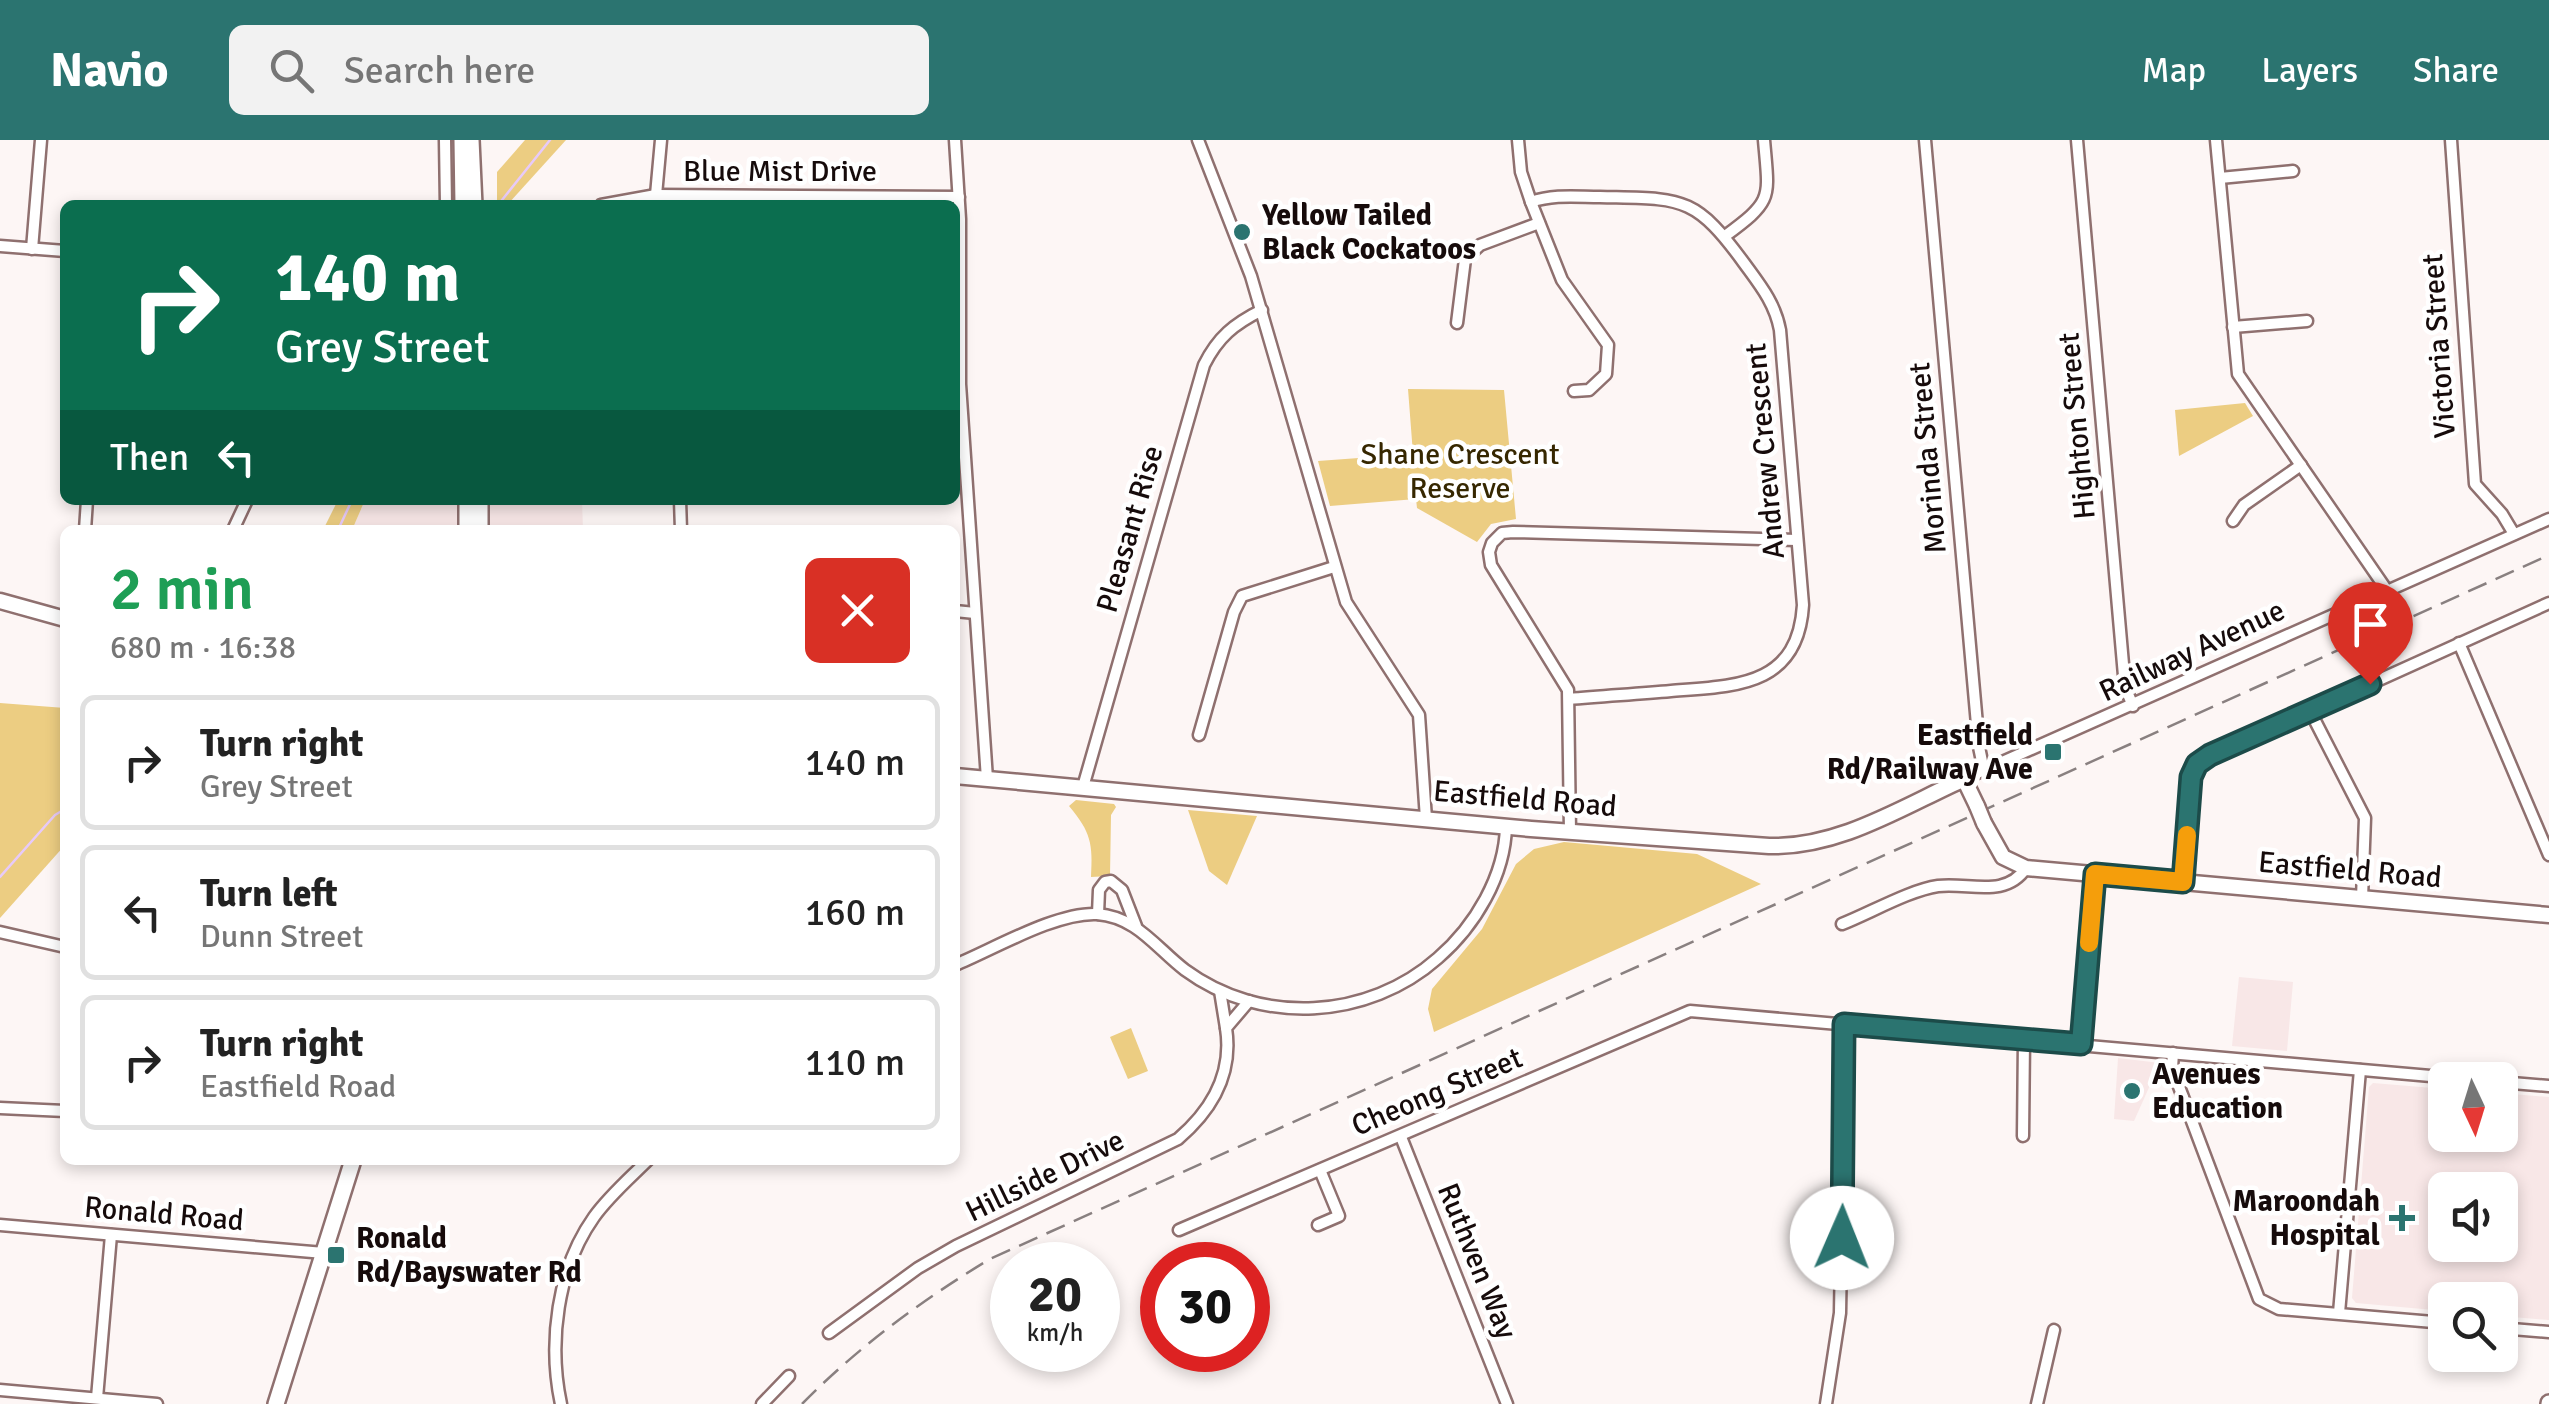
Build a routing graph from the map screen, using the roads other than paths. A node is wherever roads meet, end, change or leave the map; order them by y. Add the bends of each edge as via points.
1 (41, 140) edge
2 (444, 140) edge
3 (462, 140) edge
4 (471, 140) edge
5 (661, 140) edge
6 (955, 140) edge
7 (1198, 140) edge
8 (1518, 140) edge
9 (1764, 140) edge
10 (1925, 140) edge
11 (2077, 140) edge
12 (2216, 140) edge
13 (2451, 140) edge
14 (2294, 172) dead end
15 (2220, 178) junction
16 (656, 195) junction
17 (959, 197) junction
18 (446, 200) edge
19 (463, 200) edge
20 (474, 200) edge
21 (628, 200) edge
22 (959, 200) edge
23 (1531, 202) junction
24 (1539, 223) junction
25 (1725, 236) junction
26 (0, 246) edge
27 (32, 249) junction
28 (60, 252) edge
29 (1262, 310) junction
30 (2307, 320) dead end
31 (1457, 323) dead end
32 (2233, 327) junction
33 (960, 384) edge
34 (1574, 391) dead end
35 (2301, 465) junction
36 (960, 479) edge
37 (2549, 519) edge
38 (2233, 521) dead end
39 (2514, 534) junction
40 (1798, 540) junction
41 (1334, 568) junction
42 (2386, 589) junction
43 (0, 601) edge
44 (2549, 603) edge
45 (960, 612) edge
46 (975, 613) junction
47 (60, 618) edge
48 (2458, 643) junction
49 (1570, 699) junction
50 (2132, 706) junction
51 (2310, 711) junction
52 (1198, 735) dead end
53 (1984, 770) junction
54 (960, 776) edge
55 (988, 779) junction
56 (1964, 779) junction
57 (1083, 787) junction
58 (1426, 819) junction
59 (1506, 826) junction
60 (1570, 832) junction
61 (2549, 855) edge
62 (2026, 868) junction
63 (2095, 874) junction
64 (2183, 882) junction
65 (2362, 898) junction
66 (1098, 914) junction
67 (2549, 915) edge
68 (1842, 924) dead end
69 (1136, 927) junction
70 (0, 932) edge
71 (60, 946) edge
72 (960, 964) edge
73 (1220, 991) junction
74 (1249, 1001) junction
75 (1844, 1024) junction
76 (1226, 1028) junction
77 (2024, 1039) junction
78 (2081, 1044) junction
79 (2173, 1053) junction
80 (2360, 1070) junction
81 (2428, 1076) edge
82 (2518, 1083) edge
83 (2549, 1086) edge
84 (0, 1108) edge
85 (60, 1111) edge
86 (2023, 1136) dead end
87 (1400, 1137) junction
88 (351, 1165) edge
89 (643, 1165) edge
90 (1320, 1170) junction
91 (0, 1225) edge
92 (1318, 1225) dead end
93 (1179, 1230) dead end
94 (110, 1235) junction
95 (324, 1253) junction
96 (2339, 1313) junction
97 (2428, 1321) edge
98 (2518, 1329) edge
99 (2054, 1330) dead end
100 (2549, 1332) edge
101 (829, 1333) dead end
102 (789, 1376) dead end
103 (0, 1390) edge
104 (97, 1398) junction
105 (157, 1404) edge
106 (276, 1404) edge
107 (561, 1404) edge
108 (762, 1404) edge
109 (1508, 1404) edge
110 (1826, 1404) edge
111 (2037, 1404) edge

1 - 27 street
2 - 18 street
3 - 19 main road
4 - 20 main road
5 - 16 street
6 - 17 street
7 - 29 street
8 - 23 street
9 - 25 street via 1767,196
10 - 53 street, Morinda Street
11 - 50 street, Highton Street
12 - 15 street
13 - 39 street, Victoria Street via 2474,484
14 - 15 street
15 - 32 street
16 - 17 street, Blue Mist Drive
16 - 21 street, Blue Mist Drive
17 - 22 street
23 - 24 street
23 - 25 street, Andrew Crescent via 1549,196 1670,200 1705,215
24 - 31 street via 1480,245 1465,259
24 - 34 street via 1562,280 1608,345 1606,374 1590,390
25 - 40 street, Andrew Crescent via 1777,318
26 - 27 street
27 - 28 street
29 - 41 street
29 - 57 street, Pleasant Rise via 1222,335 1204,365
30 - 32 street
32 - 35 street via 2238,374
33 - 36 street
35 - 38 street via 2244,505
35 - 42 street
36 - 46 street
37 - 39 street, Railway Avenue
39 - 42 street, Railway Avenue
40 - 49 street, Andrew Crescent via 1802,619 1794,644 1774,669 1736,686
40 - 49 street via 1497,536 1491,565
41 - 52 street via 1242,596
41 - 58 street via 1346,602 1418,715
42 - 50 street, Railway Avenue
43 - 47 main road
44 - 48 street
45 - 46 street
46 - 55 street
48 - 51 street
48 - 61 street
49 - 60 street
50 - 53 street, Railway Avenue
51 - 64 street via 2197,764
51 - 65 street via 2365,818
53 - 56 street, Railway Avenue
54 - 55 main road, Eastfield Road
55 - 57 main road, Eastfield Road
56 - 60 main road, Eastfield Road via 1841,835 1800,846
56 - 62 main road, bridge via 2003,857
57 - 58 main road, Eastfield Road
58 - 59 main road, Eastfield Road
59 - 60 main road, Eastfield Road
59 - 74 street via 1484,902 1421,972 1350,1004 1298,1009
62 - 63 main road, Eastfield Road
62 - 68 street, Eastfield Road via 2002,887 1934,886
63 - 64 main road, Eastfield Road
63 - 78 street
64 - 65 main road, Eastfield Road
65 - 67 main road, Eastfield Road
66 - 69 street
66 - 69 street via 1099,890 1111,881 1122,890
66 - 72 street via 1073,916
69 - 73 street
70 - 71 street
73 - 74 street
73 - 76 street, Hillside Drive
74 - 76 street
75 - 77 street, Cheong Street
75 - 87 street, Cheong Street via 1690,1011
75 - 110 street via 1840,1313
76 - 101 street, Hillside Drive via 1222,1082 1178,1139 956,1246
77 - 78 street, Cheong Street
77 - 86 street
78 - 79 street, Cheong Street
79 - 80 street, Cheong Street
79 - 96 street via 2172,1068 2259,1298 2279,1308
80 - 81 street, Cheong Street
80 - 96 street
82 - 83 street
84 - 85 street
87 - 90 street, Cheong Street
87 - 109 street, Ruthven Way
88 - 95 main road
89 - 107 street via 594,1217 572,1264 556,1327
90 - 92 street via 1339,1216
90 - 93 street, Cheong Street
91 - 94 street, Ronald Road
94 - 95 street, Ronald Road
94 - 104 street
95 - 106 main road
96 - 97 street
98 - 100 street
99 - 111 street
102 - 108 street
103 - 104 street
104 - 105 street

